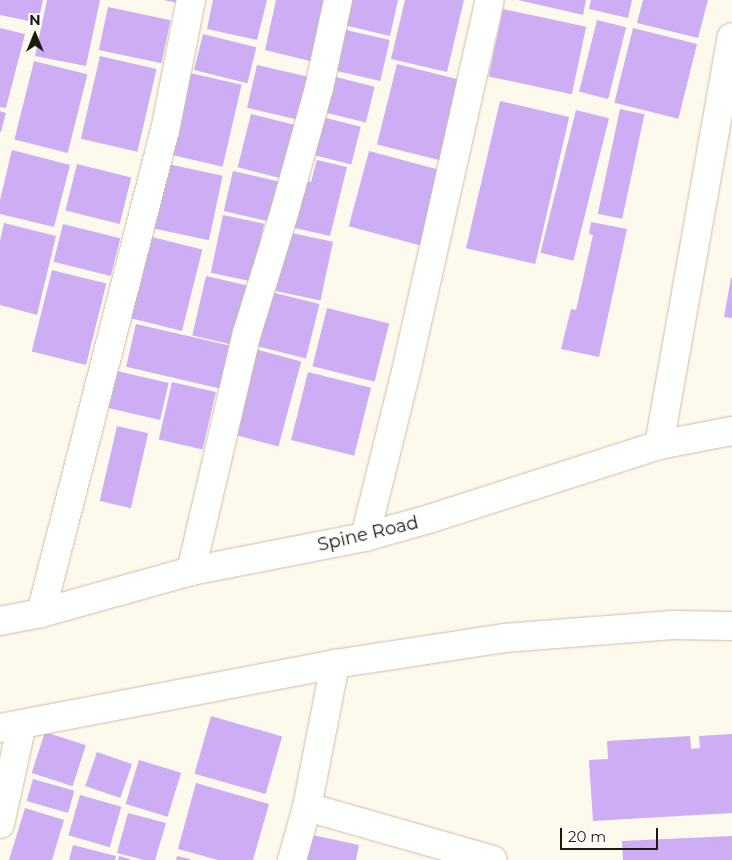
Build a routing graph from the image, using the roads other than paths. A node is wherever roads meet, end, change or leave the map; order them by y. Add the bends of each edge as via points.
1 (191, 0) edge
2 (338, 0) edge
3 (490, 0) edge
4 (731, 43) edge
5 (732, 431) edge
6 (659, 446) junction
7 (365, 537) junction
8 (191, 571) junction
9 (41, 613) junction
10 (0, 621) edge
11 (732, 626) edge
12 (335, 664) junction
13 (11, 726) edge
14 (307, 806) junction
15 (0, 824) edge
16 (292, 860) edge
17 (493, 860) edge

1 - 9 street via 163,140
2 - 8 street via 319,88 247,333
3 - 7 street
4 - 6 street
5 - 6 street, Spine Road
6 - 7 street, Spine Road
7 - 8 street, Spine Road
8 - 9 street, Spine Road
9 - 10 street, Spine Road
11 - 12 street via 673,625 504,638
12 - 13 street
12 - 14 street
13 - 15 street
14 - 16 street
14 - 17 street

